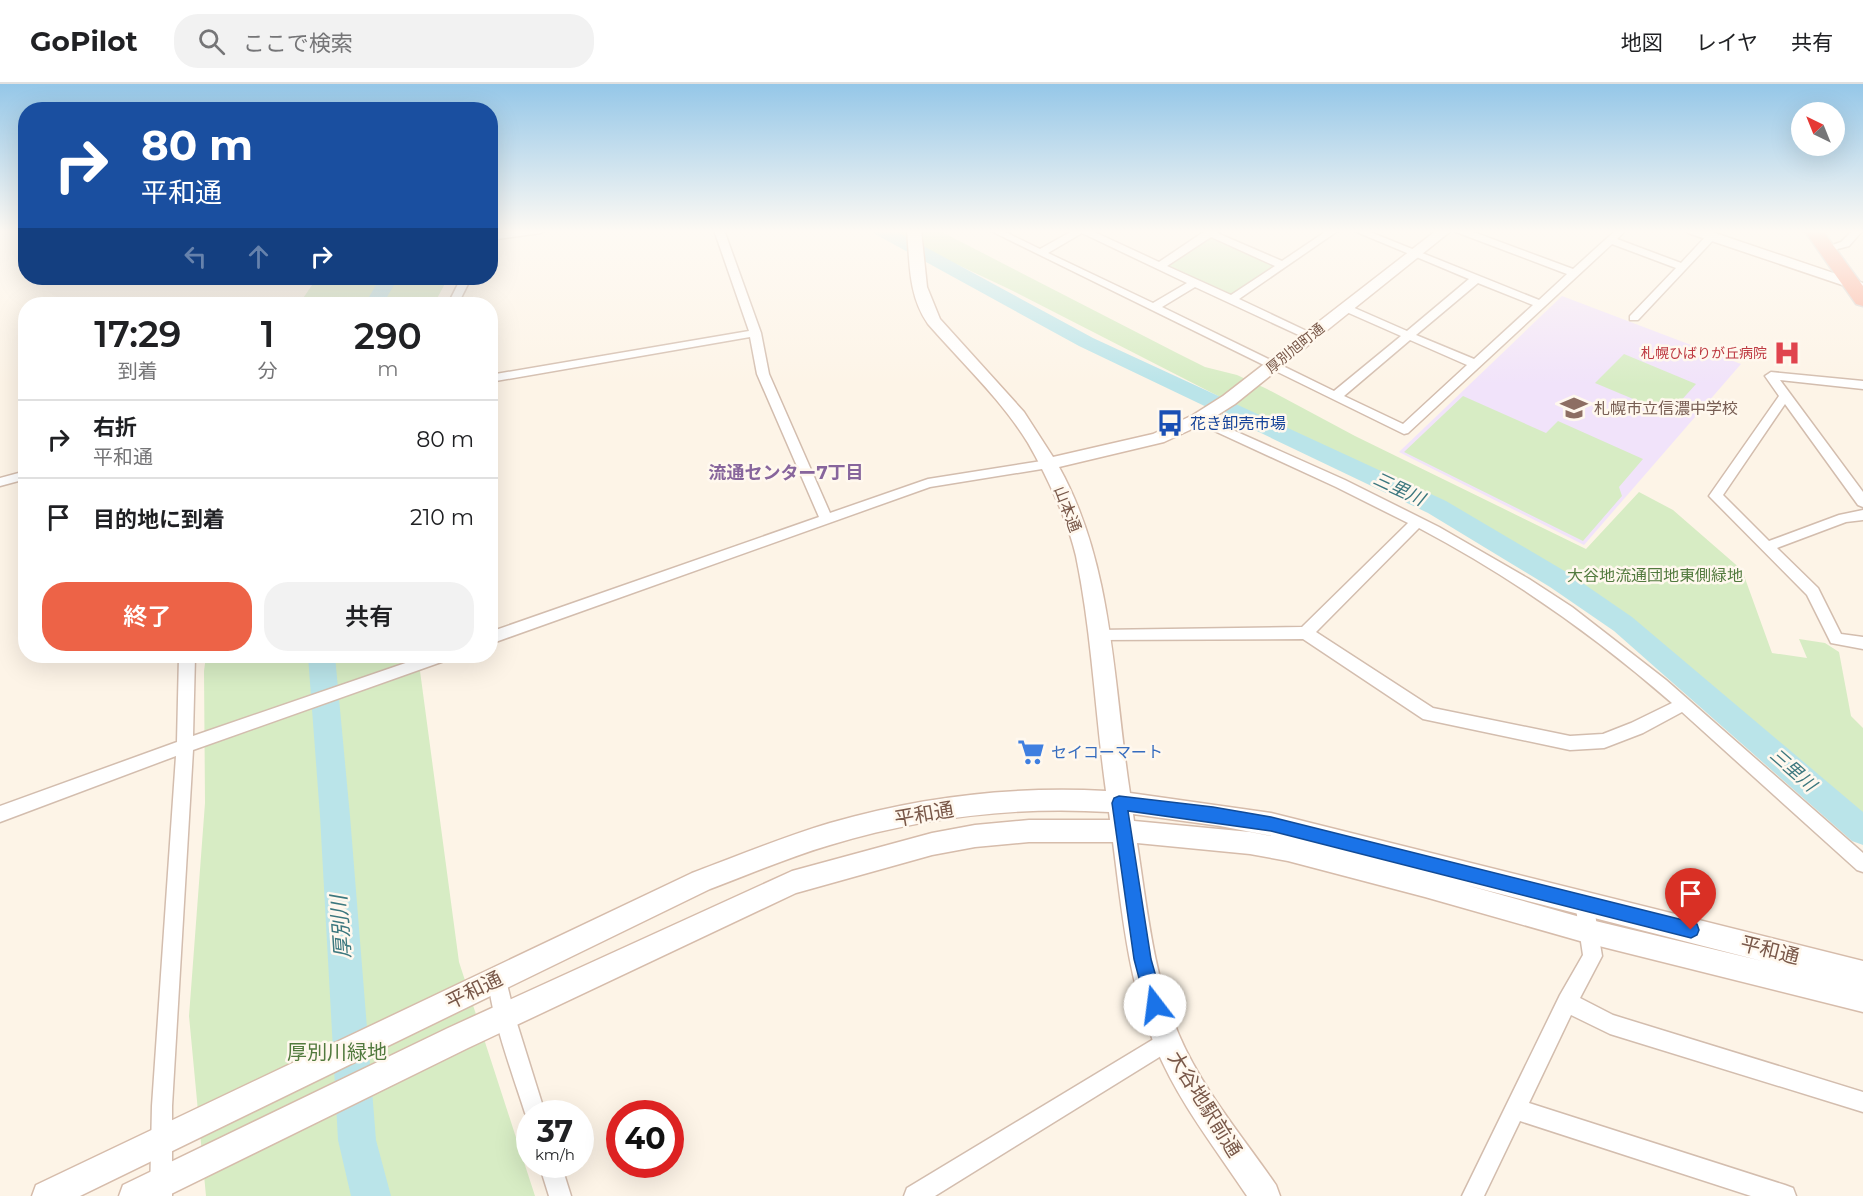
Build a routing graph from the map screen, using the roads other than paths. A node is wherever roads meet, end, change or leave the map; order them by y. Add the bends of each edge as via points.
1 (737, 282) edge
2 (917, 282) edge
3 (1098, 282) edge
4 (1257, 282) edge
5 (1379, 282) edge
6 (1472, 282) edge
7 (1486, 282) edge
8 (1565, 282) edge
9 (1668, 282) edge
10 (1194, 283) joint
11 (1857, 286) edge
12 (1231, 300) junction
13 (1863, 300) edge
14 (1540, 304) junction
15 (1346, 308) junction
16 (1153, 309) junction
17 (1634, 318) dead end
18 (754, 333) junction
19 (1408, 334) junction
20 (1309, 336) junction
21 (1477, 364) junction
22 (1272, 366) junction
23 (498, 378) edge
24 (1863, 385) edge
25 (1785, 396) junction
26 (1335, 397) junction
27 (1214, 409) junction
28 (1048, 464) junction
29 (18, 477) edge
30 (0, 482) edge
31 (1863, 502) edge
32 (1863, 515) edge
33 (826, 518) junction
34 (1416, 522) junction
35 (1769, 546) junction
36 (1306, 633) junction
37 (498, 635) edge
38 (1099, 636) junction
39 (1863, 643) edge
40 (187, 663) edge
41 (421, 663) edge
42 (1683, 704) junction
43 (185, 746) junction
44 (1119, 803) junction
45 (0, 814) edge
46 (1123, 831) junction
47 (1863, 864) edge
48 (1584, 902) junction
49 (1587, 932) junction
50 (1863, 974) edge
51 (497, 979) junction
52 (1863, 999) edge
53 (1567, 1002) junction
54 (505, 1017) junction
55 (1167, 1041) junction
56 (531, 1100) edge
57 (1863, 1102) edge
58 (1514, 1109) junction
59 (161, 1140) junction
60 (554, 1178) edge
61 (151, 1192) edge
62 (46, 1196) edge
63 (560, 1196) edge
64 (915, 1196) edge
65 (1265, 1196) edge
66 (1473, 1196) edge
67 (1785, 1196) edge

1 - 18 street
2 - 28 street, 山本通 via 922,303 933,321 1018,416
3 - 16 street
4 - 12 street
5 - 15 street, 厚別旭町通
6 - 19 street
7 - 14 street
8 - 14 street
9 - 17 street
10 - 12 street
10 - 16 street
11 - 13 highway
12 - 20 street
14 - 21 street
15 - 19 street
15 - 20 street, 厚別旭町通
16 - 22 street
18 - 23 street
18 - 33 street via 763,374
19 - 21 street
19 - 26 street
20 - 22 street, 厚別旭町通
21 - 26 street via 1404,430
22 - 26 street
22 - 27 street, 厚別旭町通
24 - 25 street via 1771,376
25 - 31 street
25 - 35 street via 1716,496
27 - 28 street, 厚別旭町通 via 1158,438
27 - 34 street via 1320,472
28 - 33 street via 928,483
28 - 38 street, 山本通 via 1085,554
29 - 30 street
32 - 35 street via 1844,518
33 - 37 street
34 - 36 street
34 - 42 street via 1485,558 1568,611
35 - 39 street via 1814,592 1836,639
36 - 38 street
36 - 42 street via 1429,714 1570,743 1604,741
38 - 44 street, 山本通
40 - 43 street
41 - 43 street
42 - 47 street
43 - 45 street
43 - 59 street
44 - 46 street, 山本通
44 - 48 street, 平和通 via 1271,824
44 - 51 street, 平和通 via 1063,800 978,806 851,828 702,881
46 - 49 street, 平和通 via 1288,850
46 - 54 street, 平和通 via 1029,831 975,836 932,843 792,883
46 - 55 street, 大谷地駅前通 via 1142,959
48 - 49 street
48 - 50 street, 平和通
49 - 52 street, 平和通
49 - 53 street via 1593,956
51 - 54 street
51 - 59 street, 平和通
53 - 57 street via 1610,1024
53 - 58 street
54 - 56 street
54 - 61 street, 平和通 via 233,1147
55 - 64 street
55 - 65 street, 大谷地駅前通 via 1189,1084
58 - 66 street
58 - 67 street
59 - 61 street
59 - 62 street, 平和通
60 - 63 street

